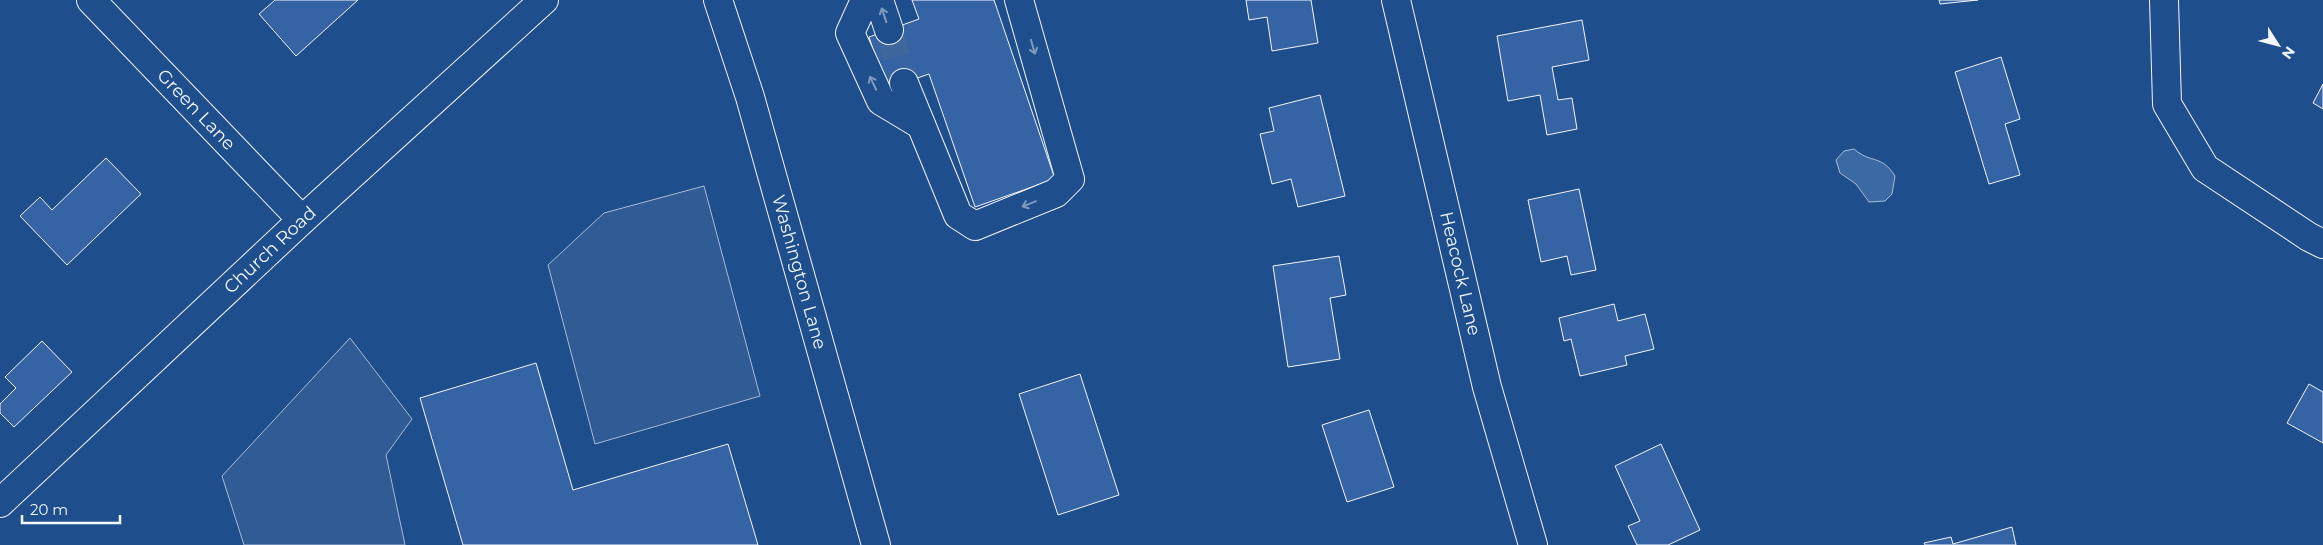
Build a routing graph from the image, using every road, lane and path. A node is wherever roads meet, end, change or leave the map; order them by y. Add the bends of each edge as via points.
1 (91, 0) edge
2 (718, 0) edge
3 (865, 0) edge
4 (879, 0) edge
5 (1019, 0) edge
6 (1396, 0) edge
7 (2164, 0) edge
8 (531, 5) edge
9 (889, 30) tunnel mouth
10 (904, 83) tunnel mouth
11 (921, 125) junction
12 (302, 220) junction
13 (2323, 244) edge
14 (0, 503) edge
15 (876, 545) edge
16 (1533, 545) edge

1 - 12 main road, Green Lane
2 - 15 main road, Washington Lane via 753,105
11 -> 3 main road via 881,101 850,33
9 -> 4 main road
5 -> 11 main road via 1070,179 1056,193 975,226 958,215
6 - 16 main road, Heacock Lane via 1486,387
7 - 13 main road via 2167,104 2205,168
8 - 12 main road, Church Road
10 - 11 main road
12 - 14 main road, Church Road

